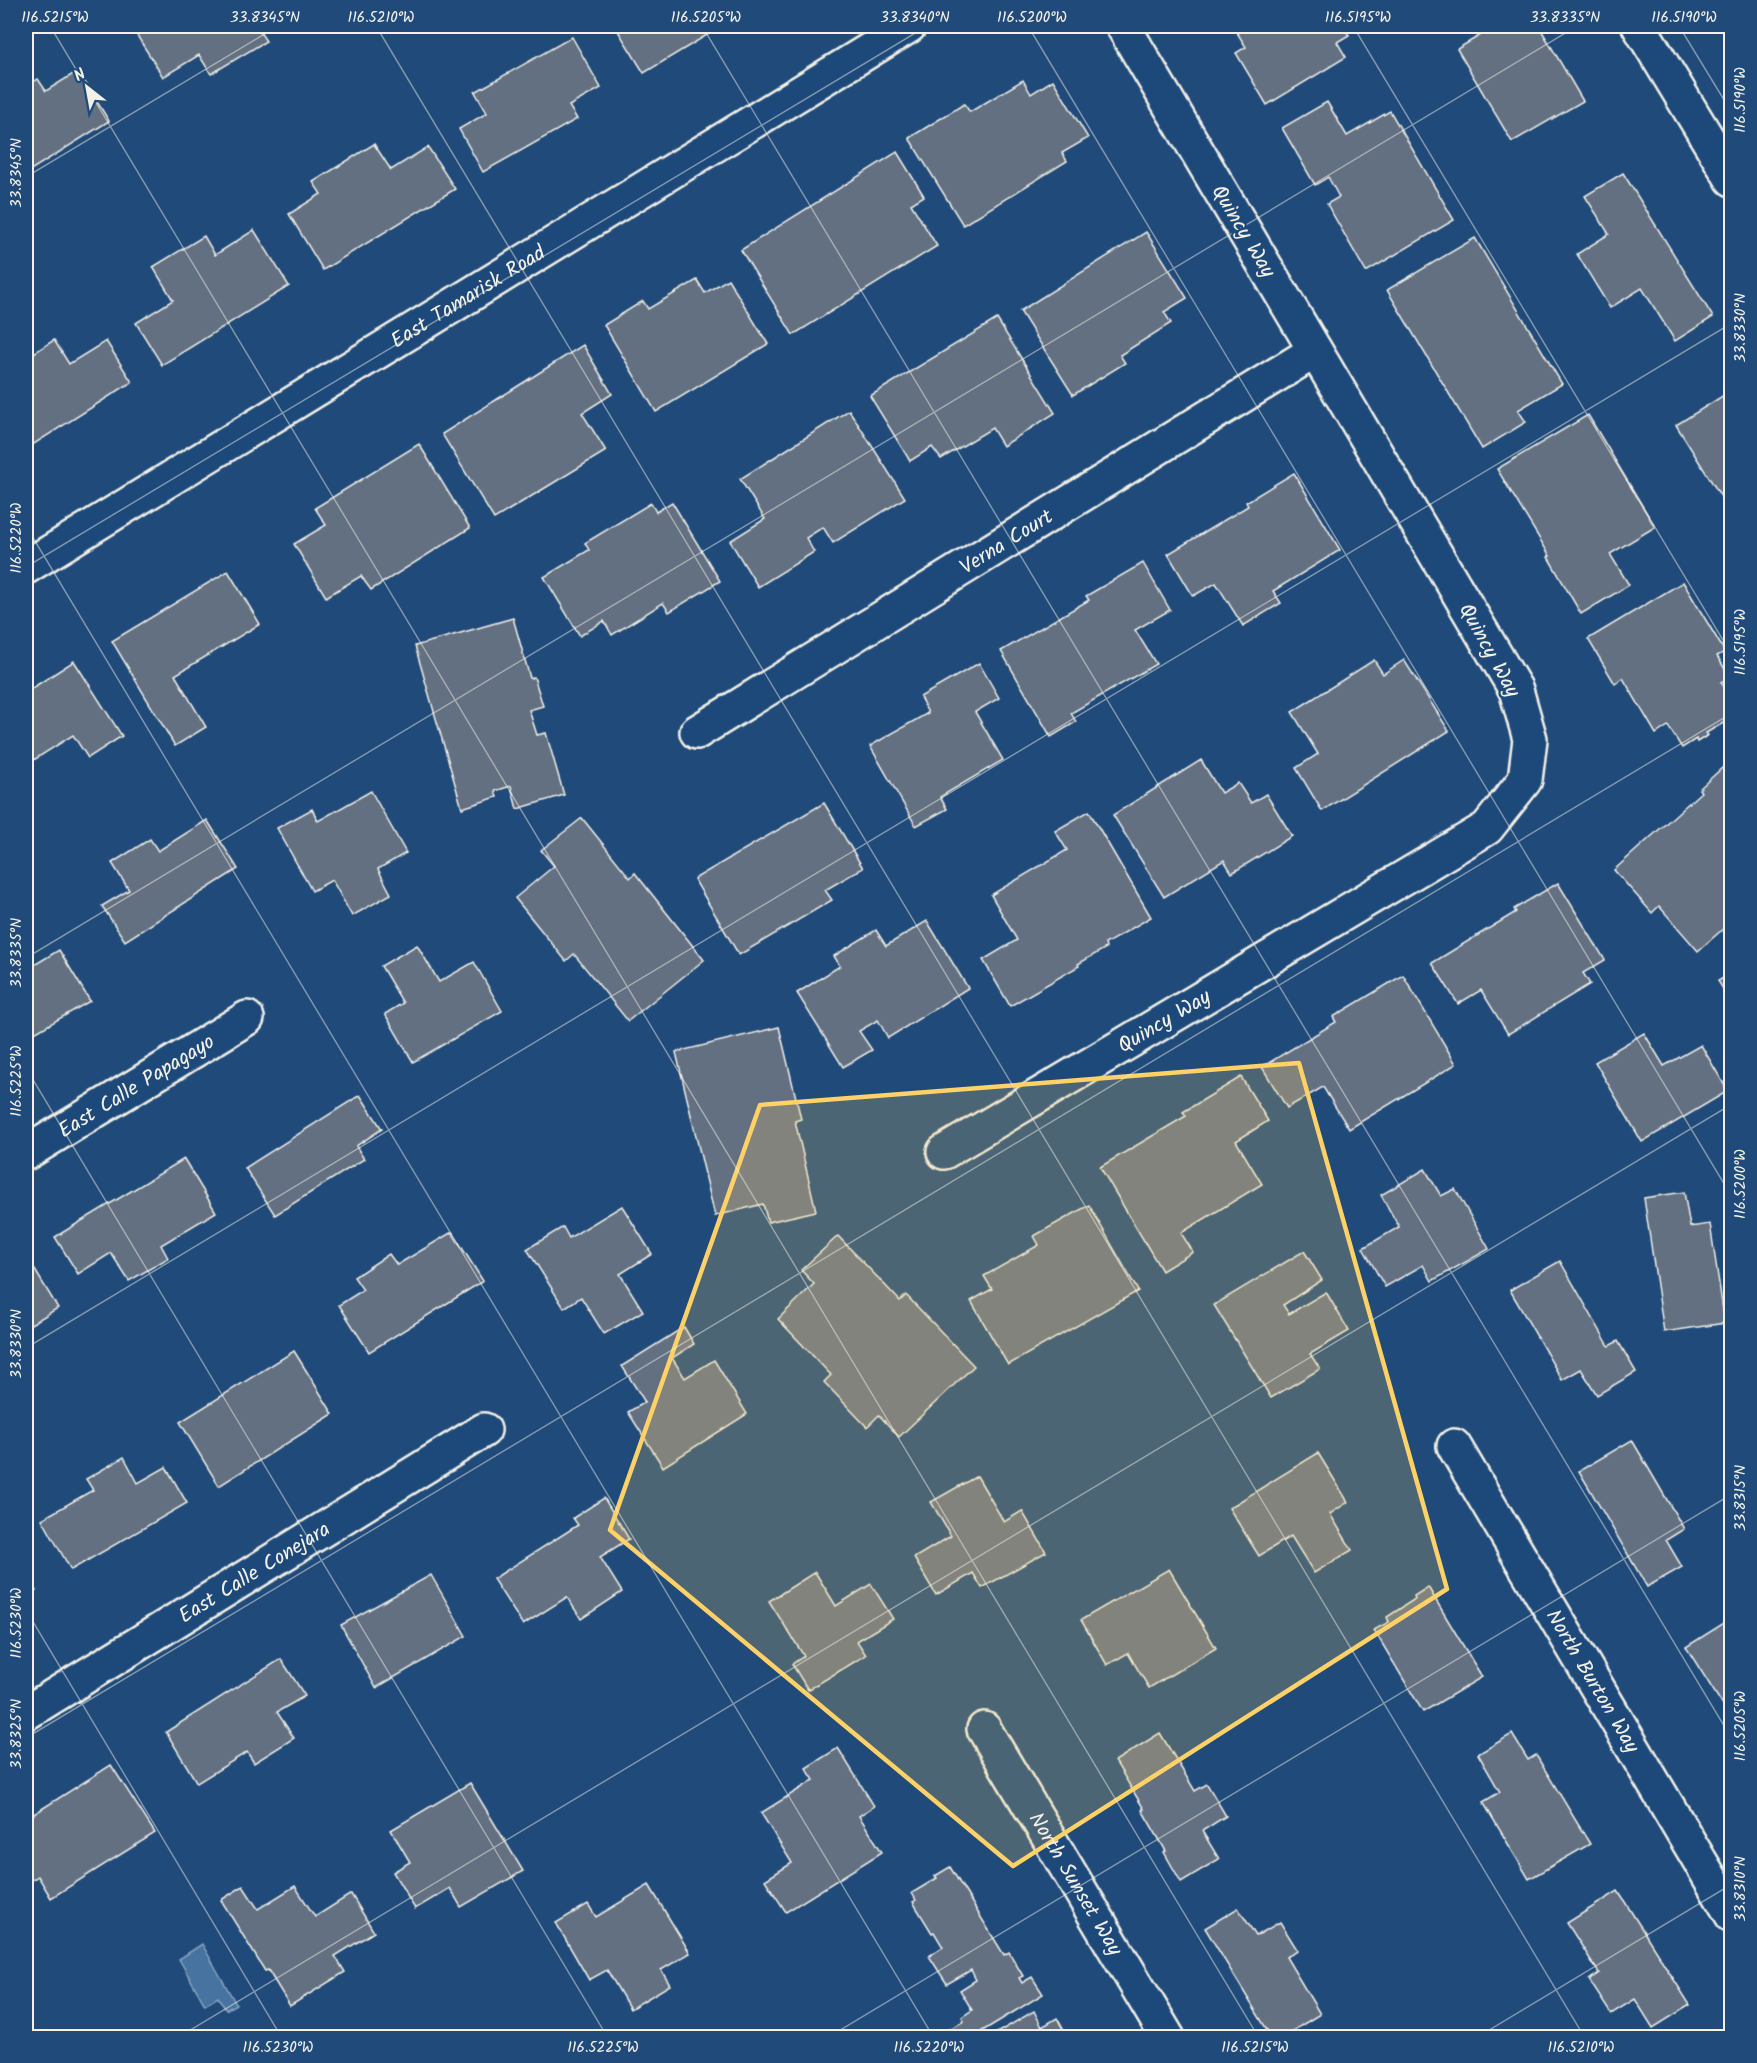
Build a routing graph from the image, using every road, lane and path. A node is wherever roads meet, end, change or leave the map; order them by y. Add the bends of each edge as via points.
1 (909, 26) edge
2 (1123, 26) edge
3 (1639, 26) edge
4 (1731, 179) edge
5 (1315, 351) junction
6 (26, 567) edge
7 (697, 732) dead end
8 (247, 1018) dead end
9 (944, 1152) dead end
10 (26, 1153) edge
11 (484, 1430) dead end
12 (1454, 1446) dead end
13 (26, 1713) edge
14 (984, 1728) dead end
15 (1731, 1915) edge
16 (1168, 2037) edge

1 - 6 street, East Tamarisk Road
2 - 5 street, Quincy Way
3 - 4 street
5 - 7 street, Verna Court
5 - 9 street, Quincy Way via 1516,690 1530,739 1525,780 1487,828
8 - 10 street, East Calle Papagayo
11 - 13 street, East Calle Conejara
12 - 15 street, North Burton Way
14 - 16 street, North Sunset Way

